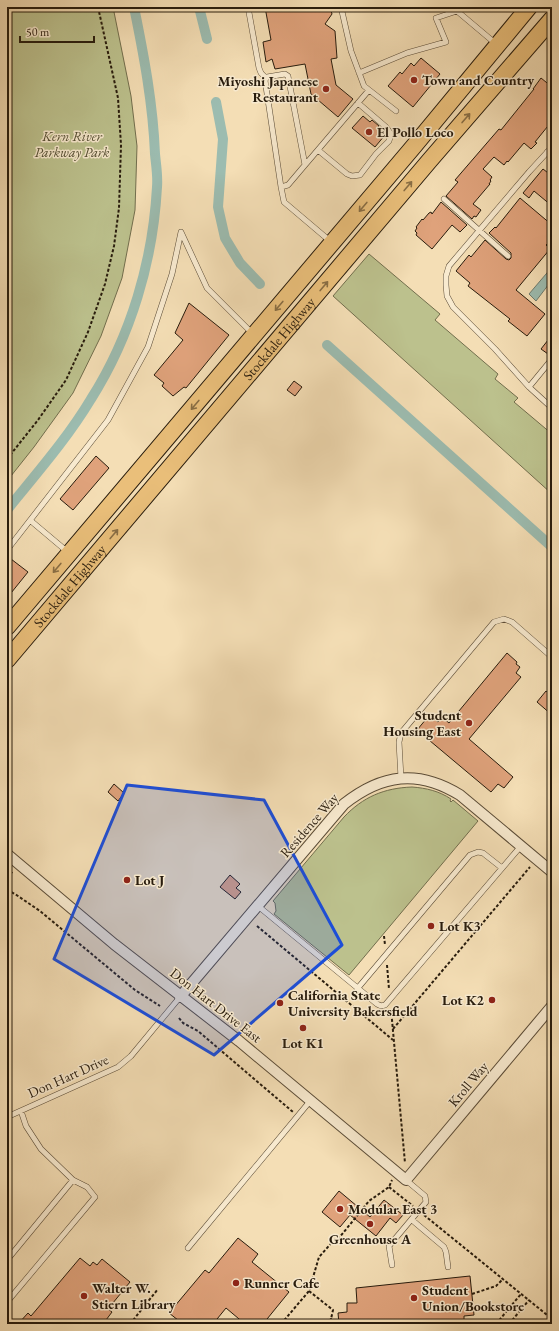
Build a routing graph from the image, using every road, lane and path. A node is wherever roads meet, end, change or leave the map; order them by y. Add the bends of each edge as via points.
1 (98, 7) edge
2 (248, 7) edge
3 (340, 7) edge
4 (529, 7) edge
5 (455, 9) edge
6 (552, 19) edge
7 (497, 45) junction
8 (359, 73) junction
9 (266, 78) junction
10 (369, 90) junction
11 (358, 103) junction
12 (396, 111) dead end
13 (552, 147) edge
14 (318, 150) junction
15 (547, 152) junction
16 (552, 156) edge
17 (305, 165) junction
18 (281, 187) junction
19 (444, 199) dead end
20 (479, 231) junction
21 (332, 243) junction
22 (508, 256) dead end
23 (254, 335) junction
24 (552, 359) edge
25 (528, 387) junction
26 (552, 408) edge
27 (196, 437) junction
28 (7, 459) edge
29 (31, 521) junction
30 (7, 550) edge
31 (69, 553) junction
32 (7, 627) edge
33 (552, 657) edge
34 (7, 660) edge
35 (401, 778) junction
36 (522, 846) junction
37 (7, 854) edge
38 (531, 866) dead end
39 (502, 868) junction
40 (552, 872) edge
41 (7, 890) edge
42 (258, 906) junction
43 (257, 926) dead end
44 (384, 936) dead end
45 (386, 953) junction
46 (357, 989) junction
47 (180, 997) junction
48 (390, 1001) junction
49 (160, 1006) dead end
50 (552, 1006) edge
51 (179, 1018) dead end
52 (393, 1029) junction
53 (393, 1040) junction
54 (311, 1100) junction
55 (20, 1111) junction
56 (7, 1116) edge
57 (297, 1116) junction
58 (405, 1163) dead end
59 (73, 1180) junction
60 (392, 1180) dead end
61 (406, 1180) junction
62 (389, 1187) junction
63 (415, 1208) dead end
64 (424, 1215) dead end
65 (412, 1220) junction
66 (188, 1248) dead end
67 (7, 1260) edge
68 (392, 1265) dead end
69 (448, 1266) dead end
70 (503, 1279) junction
71 (158, 1289) dead end
72 (309, 1291) junction
73 (472, 1294) dead end
74 (521, 1294) junction
75 (529, 1300) junction
76 (7, 1302) edge
77 (331, 1319) junction
78 (552, 1319) edge
79 (130, 1324) edge
80 (282, 1324) edge
81 (326, 1324) edge
82 (332, 1324) edge
83 (496, 1324) edge
84 (509, 1324) edge

1 - 28 path via 118,98 121,144 119,208 114,246 105,284 88,332 66,380
2 - 9 lane via 259,68
3 - 8 lane
4 - 7 main road, Stockdale Highway
5 - 7 lane
5 - 8 lane via 436,18 446,42 407,53
27 -> 6 main road, Stockdale Highway
7 -> 21 main road, Stockdale Highway
8 - 10 lane via 364,86
9 - 17 lane via 285,74 288,76
9 - 18 lane
10 - 11 lane
10 - 12 lane
11 - 14 lane
11 - 14 lane via 386,127 391,134 389,141 357,176 347,174
13 - 15 lane
14 - 17 lane
15 - 16 lane
15 - 20 lane
17 - 18 lane via 288,185
18 - 21 lane via 284,202
19 - 20 lane
20 - 22 lane
20 - 25 lane via 449,266 446,276 447,296 453,307
21 -> 23 main road, Stockdale Highway
23 - 27 main road via 257,343 253,353 207,409 200,420
23 - 29 lane via 207,288 181,232 172,274 148,347 108,420
23 -> 31 main road, Stockdale Highway
24 - 25 lane
25 - 26 lane
34 -> 27 main road, Stockdale Highway
29 - 30 lane
29 - 31 lane
31 -> 32 main road, Stockdale Highway
33 - 35 lane via 512,622 504,619 494,622 401,733
35 - 36 street, Residence Way via 417,778 446,786
35 - 42 street, Residence Way via 364,789 344,804
36 - 39 lane
36 - 40 street, Residence Way
37 - 47 street, Don Hart Drive East
38 - 52 path
39 - 45 lane via 483,853 470,855
39 - 48 lane
41 - 49 path via 40,911 134,990
42 - 46 lane
42 - 47 street, Residence Way
43 - 53 path
44 - 45 path
45 - 46 lane
45 - 48 path
46 - 48 lane via 381,1006
47 - 54 street, Don Hart Drive East
47 - 55 lane, Don Hart Drive via 118,1068
48 - 52 path
50 - 61 street, Kroll Way
51 - 57 path via 183,1024 198,1030
52 - 53 path
53 - 58 path
54 - 57 lane
54 - 61 street, Don Hart Drive East
55 - 56 lane, Don Hart Drive
55 - 59 lane via 26,1126 41,1149
57 - 66 lane
59 - 67 lane
59 - 76 lane via 87,1187 95,1197
60 - 62 path
61 - 65 lane via 426,1199
62 - 63 path
62 - 72 path via 369,1201 339,1238 319,1257
64 - 70 path
65 - 68 lane via 389,1246
65 - 69 lane via 444,1247
70 - 73 path via 496,1286
70 - 74 path
71 - 79 path
72 - 77 path via 333,1310
72 - 80 path
74 - 75 path
74 - 83 path
75 - 78 path
75 - 84 path
77 - 81 path
77 - 82 path

